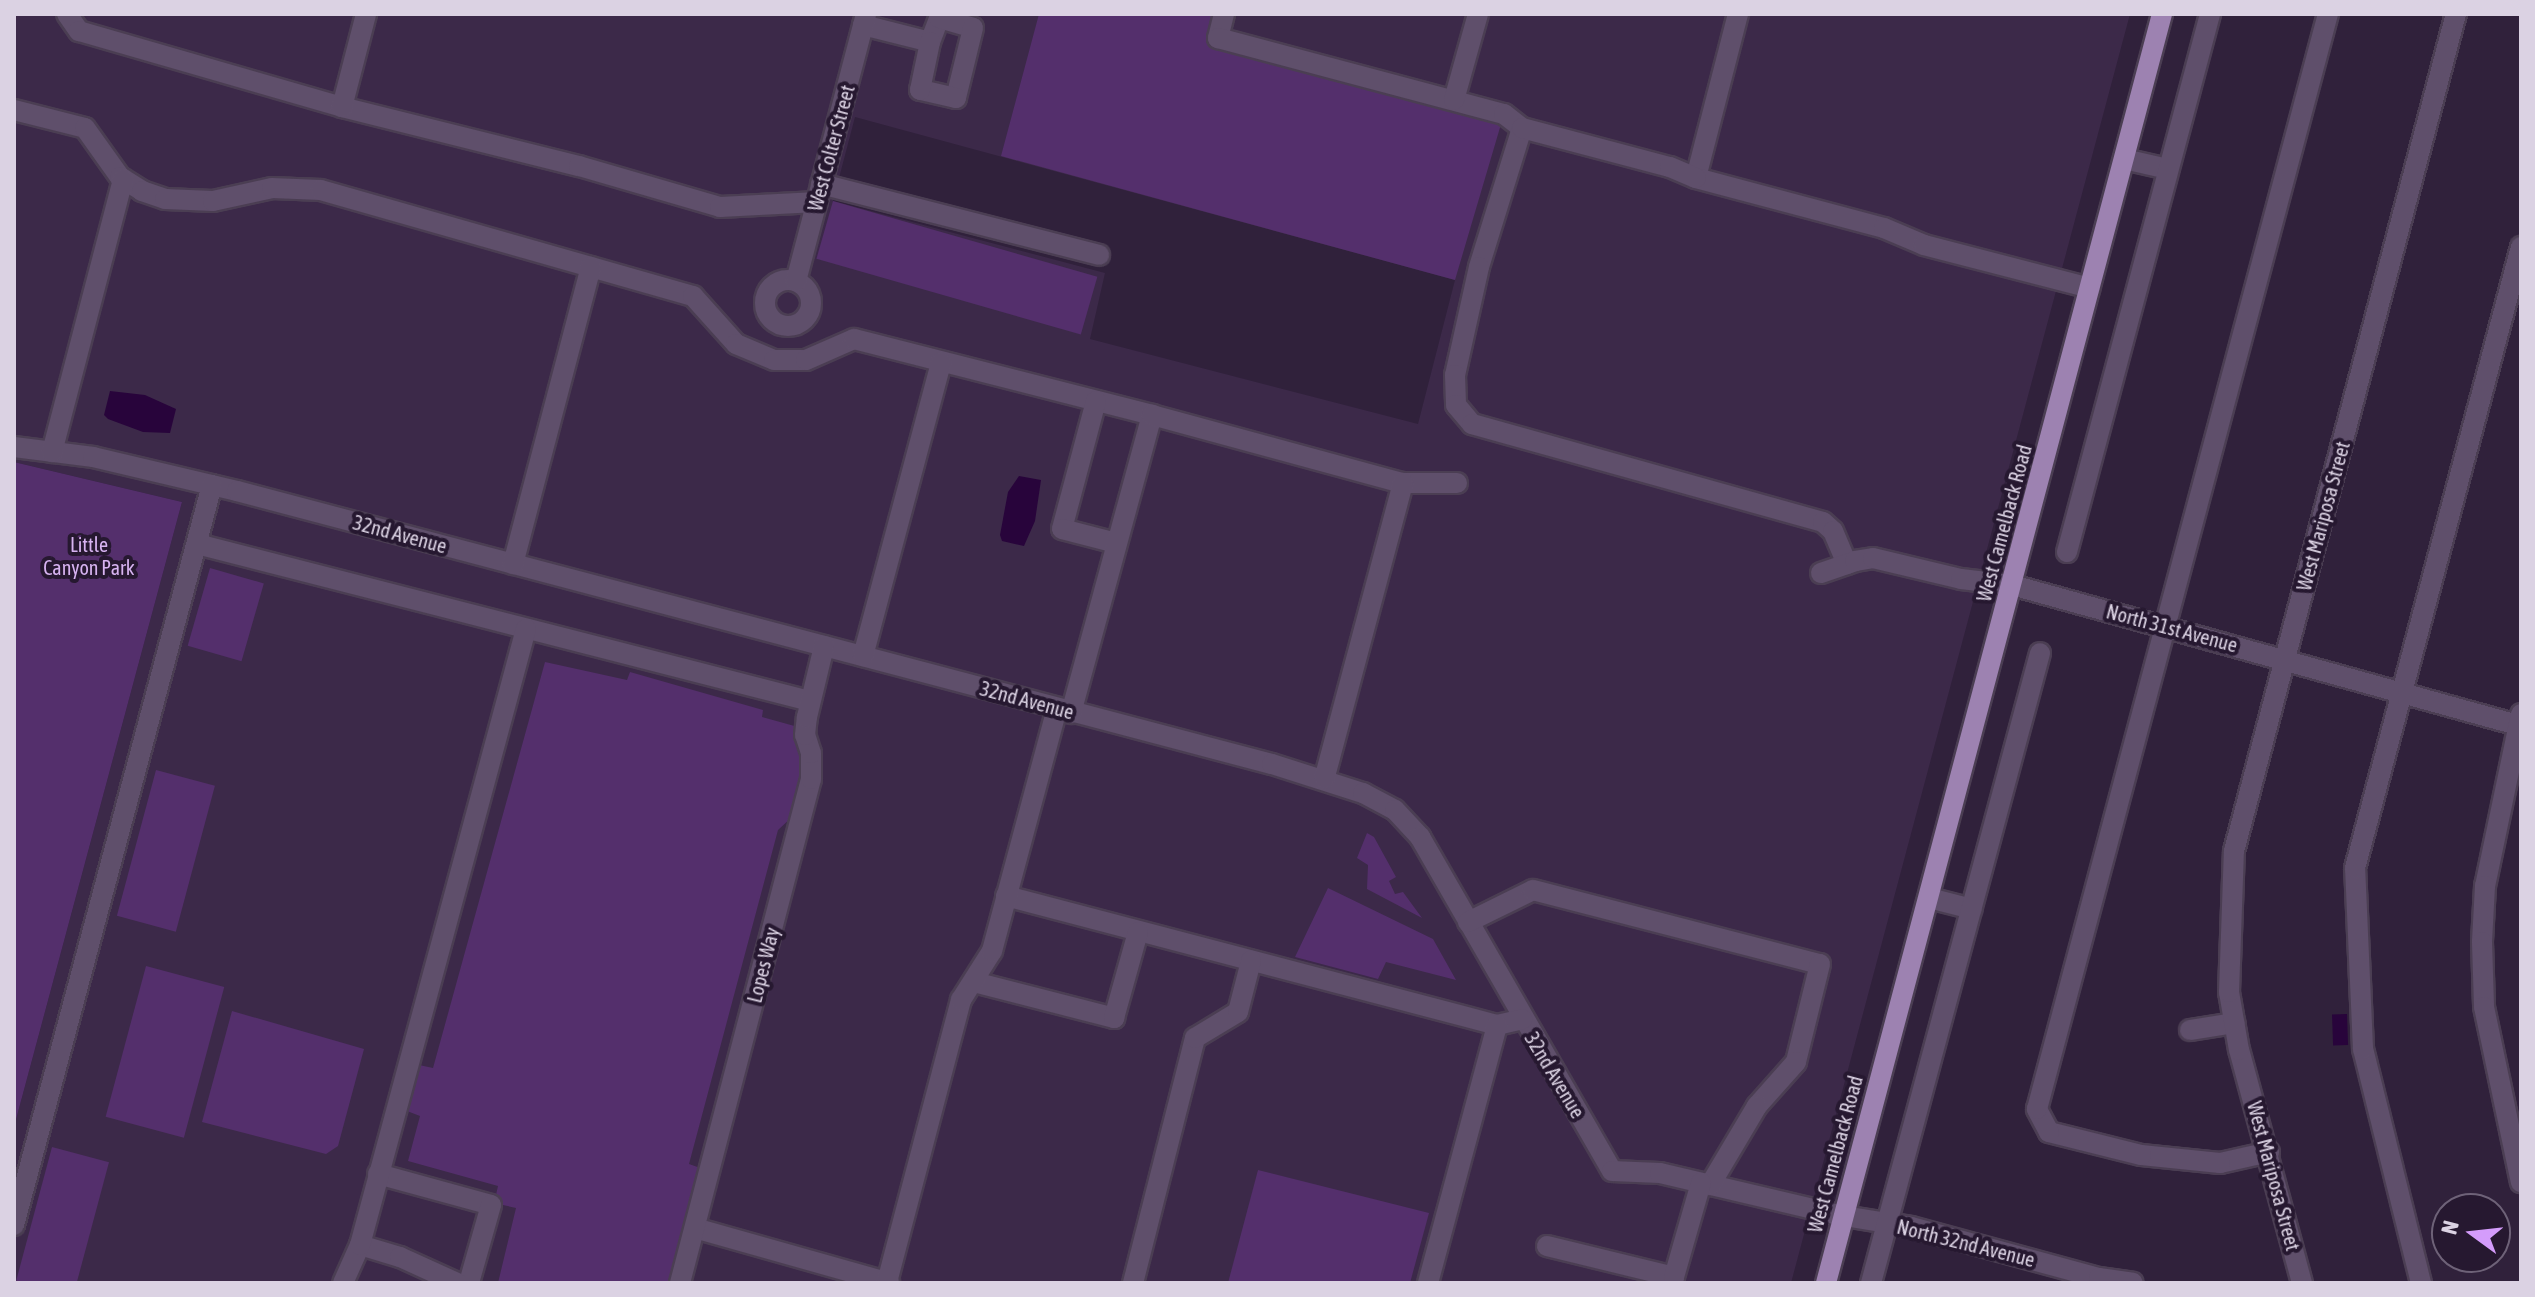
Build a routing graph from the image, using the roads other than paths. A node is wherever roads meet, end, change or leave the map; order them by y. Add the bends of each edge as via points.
1 (67, 14) edge
2 (366, 14) edge
3 (1224, 14) edge
4 (1478, 14) edge
5 (1738, 14) edge
6 (2162, 14) edge
7 (2210, 14) edge
8 (2328, 14) edge
9 (2456, 14) edge
10 (865, 19) edge
11 (930, 42) dead end
12 (1454, 100) junction
13 (342, 107) junction
14 (14, 110) edge
15 (1522, 128) junction
16 (2124, 159) junction
17 (2168, 169) junction
18 (1696, 178) junction
19 (123, 179) junction
20 (819, 193) junction
21 (2521, 247) edge
22 (1099, 255) dead end
23 (591, 267) junction
24 (796, 281) dead end
25 (2090, 288) junction
26 (941, 362) junction
27 (1096, 401) junction
28 (1152, 415) junction
29 (14, 447) edge
30 (52, 452) junction
31 (1403, 483) junction
32 (1457, 483) dead end
33 (212, 485) junction
34 (1116, 543) junction
35 (197, 544) junction
36 (2067, 552) dead end
37 (513, 564) junction
38 (1847, 564) junction
39 (1821, 573) dead end
40 (2012, 585) junction
41 (2166, 627) junction
42 (526, 629) junction
43 (824, 646) junction
44 (2040, 653) dead end
45 (863, 656) junction
46 (2285, 659) junction
47 (2400, 691) junction
48 (810, 701) junction
49 (1064, 711) junction
50 (2520, 722) edge
51 (1324, 779) junction
52 (1006, 896) junction
53 (1929, 898) junction
54 (1972, 909) junction
55 (1468, 922) junction
56 (1138, 932) junction
57 (1251, 961) junction
58 (974, 982) junction
59 (1522, 1019) junction
60 (2234, 1023) junction
61 (1497, 1025) junction
62 (2190, 1030) dead end
63 (2269, 1152) junction
64 (378, 1174) junction
65 (2521, 1182) edge
66 (1705, 1184) junction
67 (1844, 1216) junction
68 (1887, 1223) junction
69 (14, 1225) edge
70 (695, 1228) junction
71 (360, 1245) junction
72 (1547, 1246) dead end
73 (343, 1283) edge
74 (457, 1283) edge
75 (469, 1283) edge
76 (680, 1283) edge
77 (888, 1283) edge
78 (1133, 1283) edge
79 (1428, 1283) edge
80 (1826, 1283) edge
81 (1871, 1283) edge
82 (2133, 1283) edge
83 (2302, 1283) edge
84 (2421, 1283) edge

1 - 13 street via 79,31
2 - 13 street
3 - 12 street via 1218,38
4 - 12 street
5 - 18 street
6 - 16 main road, West Camelback Road
7 - 17 street
8 - 41 street
9 - 46 street, West Mariposa Street
10 - 11 street
10 - 20 street, West Colter Street
12 - 15 street via 1504,114
13 - 20 street via 720,207
14 - 19 street via 85,128
15 - 18 street
15 - 38 street via 1479,267 1455,375 1453,392 1462,415 1484,429 1823,522 1833,531
16 - 17 street
16 - 25 main road, West Camelback Road
17 - 36 street
18 - 25 street
19 - 23 street via 165,199 213,201 272,188 321,190
19 - 30 street
20 - 22 street
20 - 24 street, West Colter Street
21 - 47 street
23 - 26 street via 693,296 736,344 774,360 806,360 854,339
23 - 37 street
25 - 40 main road, West Camelback Road
26 - 27 street
26 - 45 street
27 - 28 street
27 - 34 street via 1062,529
28 - 31 street
28 - 34 street
29 - 30 street, 32nd Avenue
30 - 33 street, 32nd Avenue
31 - 32 street
31 - 51 street
33 - 35 street
33 - 37 street, 32nd Avenue
34 - 49 street
35 - 42 street
35 - 69 street
37 - 43 street, 32nd Avenue
38 - 39 street, North 31st Avenue
38 - 40 street, North 31st Avenue via 1873,558
40 - 41 street, North 31st Avenue
40 - 53 main road, West Camelback Road
41 - 46 street, North 31st Avenue
41 - 63 street via 2037,1109 2049,1132 2141,1155 2220,1163
42 - 48 street
42 - 64 street
43 - 45 street, 32nd Avenue
43 - 48 street, Lopes Way
44 - 54 street
45 - 49 street, 32nd Avenue
46 - 47 street, North 31st Avenue
46 - 60 street, West Mariposa Street via 2234,851 2229,992
47 - 50 street, North 31st Avenue
47 - 84 street via 2357,857 2356,890 2363,1049
48 - 70 street, Lopes Way via 805,735 811,779
49 - 51 street, 32nd Avenue
49 - 52 street
50 - 65 street via 2485,886 2482,942 2484,1007
51 - 55 street, 32nd Avenue via 1378,800 1405,818
52 - 56 street
52 - 58 street via 992,951
53 - 54 street
53 - 67 main road, West Camelback Road
54 - 68 street
55 - 59 street, 32nd Avenue
55 - 66 street via 1533,890 1820,964 1796,1062 1757,1106
56 - 57 street
56 - 58 street via 1114,1018
57 - 61 street
57 - 78 street via 1238,1012 1195,1038
58 - 77 street via 961,1000
59 - 61 street
59 - 66 street, 32nd Avenue via 1612,1171 1660,1173
60 - 62 street
60 - 63 street, West Mariposa Street
61 - 79 street
63 - 83 street, West Mariposa Street
64 - 71 street
64 - 75 street via 491,1205
66 - 67 street, 32nd Avenue
66 - 72 street via 1674,1277
67 - 68 street, North 32nd Avenue
67 - 80 main road, West Camelback Road
68 - 81 street
68 - 82 street, North 32nd Avenue
70 - 76 street, Lopes Way
70 - 77 street
71 - 73 street
71 - 74 street

